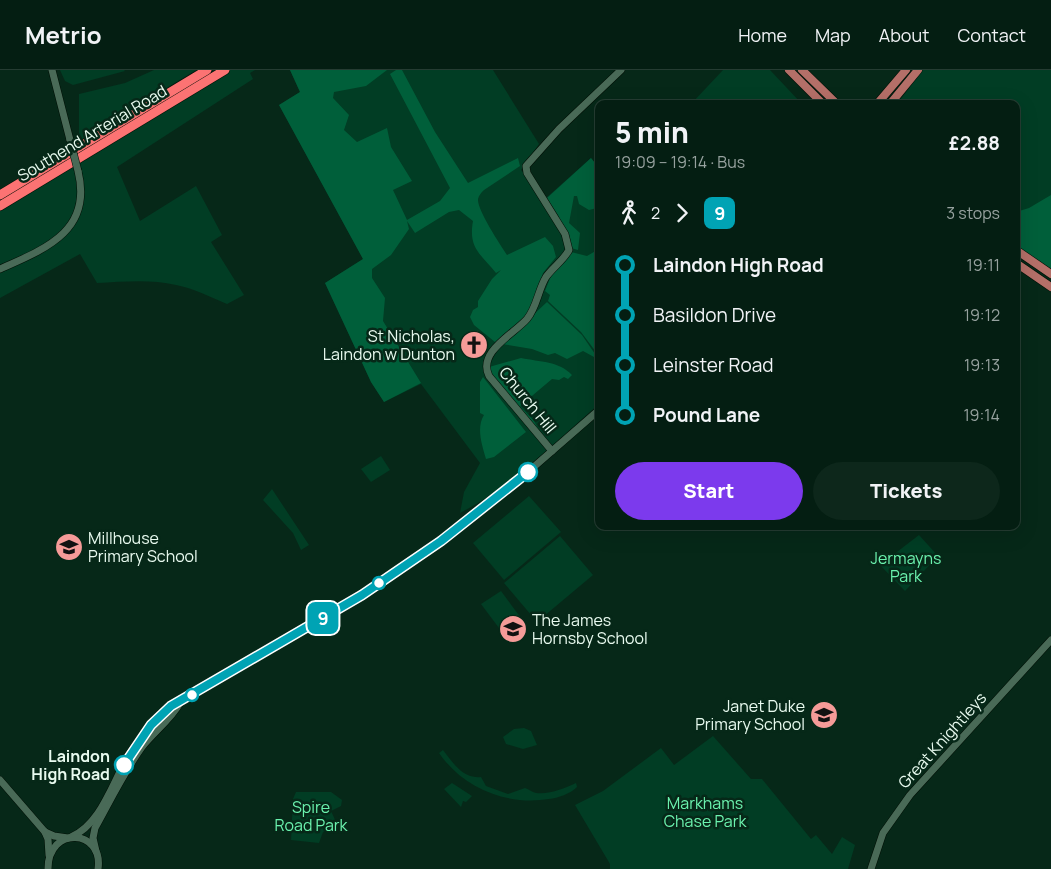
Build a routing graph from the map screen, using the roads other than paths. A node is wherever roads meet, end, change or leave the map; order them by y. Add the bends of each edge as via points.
1 (52, 70) edge
2 (207, 70) edge
3 (225, 70) edge
4 (620, 70) edge
5 (789, 70) edge
6 (802, 70) edge
7 (906, 70) edge
8 (918, 70) edge
9 (819, 100) edge
10 (832, 100) edge
11 (880, 100) edge
12 (895, 100) edge
13 (0, 195) edge
14 (0, 206) edge
15 (1020, 253) edge
16 (1020, 266) edge
17 (0, 268) edge
18 (1051, 274) edge
19 (1051, 287) edge
20 (595, 413) edge
21 (552, 451) junction
22 (1051, 640) edge
23 (180, 702) junction
24 (0, 780) edge
25 (44, 832) junction
26 (69, 837) junction
27 (96, 851) junction
28 (48, 858) junction
29 (99, 868) edge
30 (48, 869) edge
31 (871, 869) edge

1 - 17 street, bridge via 78,171 80,200 67,231 47,247
2 - 13 highway, Southend Arterial Road
3 - 14 highway, Southend Arterial Road
4 - 21 street, Church Hill via 558,129 526,166 527,173 565,234 569,250 545,279 527,318 492,351 486,370
5 - 9 main road
6 - 10 main road
7 - 11 main road
8 - 12 main road
15 - 18 main road
16 - 19 main road
20 - 21 street
21 - 23 street via 476,515 362,595
22 - 31 street, Great Knightleys via 910,794 883,833
23 - 26 street via 151,725 130,754 92,822 80,833
23 - 27 street via 130,766 96,828 93,838
24 - 25 street
25 - 26 street
25 - 28 street
26 - 27 street via 88,841
26 - 28 street via 56,845
27 - 29 street
28 - 30 street

